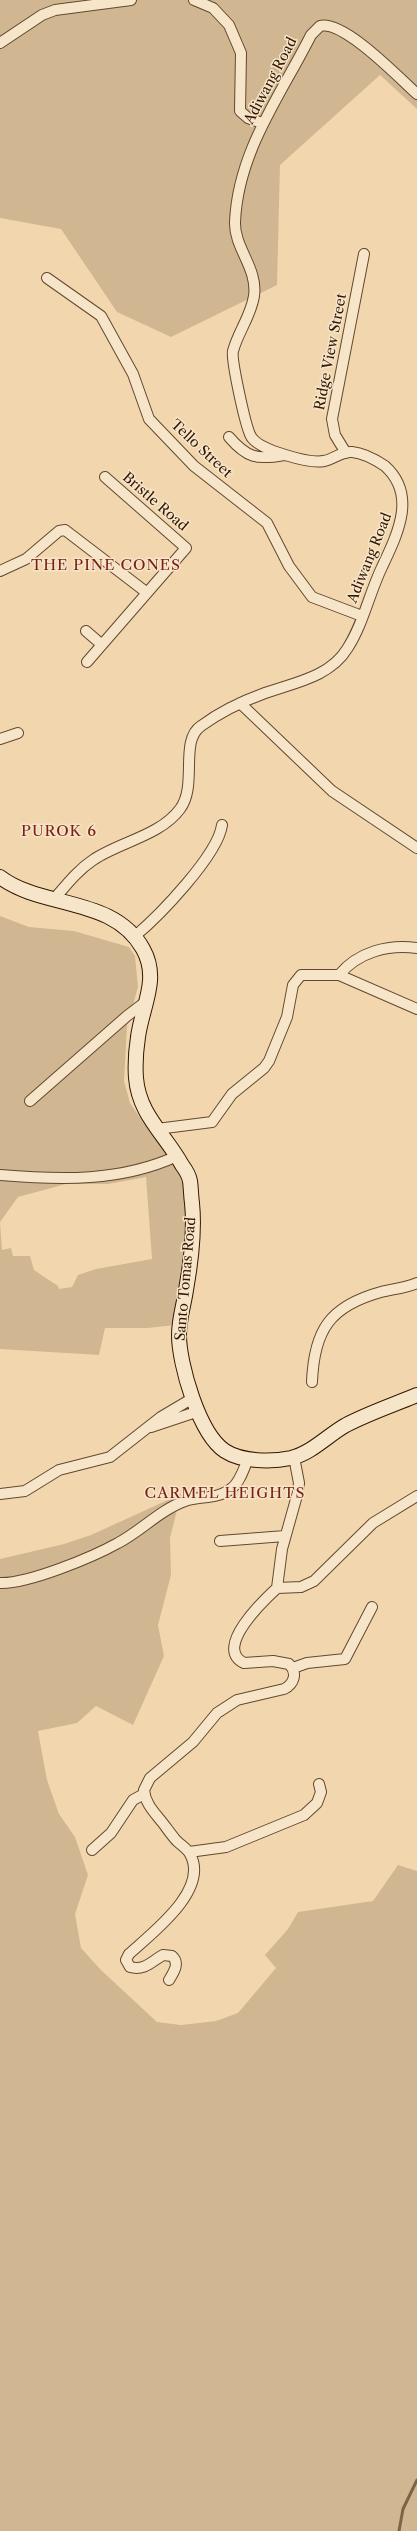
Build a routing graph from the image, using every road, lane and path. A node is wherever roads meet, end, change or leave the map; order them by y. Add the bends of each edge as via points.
1 (131, 0) edge
2 (194, 0) edge
3 (0, 43) edge
4 (417, 94) edge
5 (262, 123) junction
6 (364, 254) dead end
7 (47, 278) dead end
8 (229, 437) dead end
9 (346, 453) junction
10 (286, 455) junction
11 (105, 477) dead end
12 (0, 571) edge
13 (146, 592) junction
14 (362, 616) junction
15 (86, 631) dead end
16 (101, 644) junction
17 (87, 662) dead end
18 (240, 703) junction
19 (18, 733) dead end
20 (0, 739) edge
21 (222, 825) dead end
22 (417, 848) edge
23 (0, 877) edge
24 (55, 898) junction
25 (135, 936) junction
26 (417, 948) edge
27 (339, 975) junction
28 (148, 1000) junction
29 (417, 1009) edge
30 (30, 1101) dead end
31 (157, 1129) junction
32 (177, 1156) junction
33 (0, 1175) edge
34 (417, 1283) edge
35 (312, 1382) dead end
36 (417, 1395) edge
37 (196, 1404) junction
38 (294, 1457) junction
39 (248, 1459) junction
40 (0, 1494) edge
41 (417, 1496) edge
42 (285, 1536) junction
43 (220, 1542) dead end
44 (0, 1584) edge
45 (277, 1588) junction
46 (372, 1607) dead end
47 (293, 1668) junction
48 (319, 1784) dead end
49 (144, 1794) junction
50 (92, 1850) dead end
51 (189, 1852) junction
52 (169, 1980) dead end

1 - 3 street via 55,10 42,15
2 - 5 street via 212,8 229,25 241,53 240,111 248,118
4 - 5 street, Adiwang Road via 389,67 347,34 326,24 311,35
5 - 10 street, Adiwang Road via 248,162 235,225 236,235 255,280 254,293 248,317 232,356 247,427 252,439 262,446
6 - 9 street, Ridge View Street via 332,419 335,435
7 - 14 street, Tello Street via 101,316 133,374 149,420 194,466 267,523 289,566 312,597
8 - 10 street via 242,452 266,458
9 - 10 street, Adiwang Road via 316,462
9 - 14 street, Adiwang Road via 364,455 382,464 401,481 406,494 398,533
11 - 13 street, Bristle Road via 186,548
12 - 13 street via 26,560 59,531 65,530
13 - 16 street
14 - 18 street, Adiwang Road via 345,654 332,667
15 - 16 street
16 - 17 street
18 - 22 street via 332,791
18 - 24 street, Adiwang Road via 194,732 190,748 190,783 187,797 178,812 160,826 95,858 80,869
19 - 20 street
21 - 25 street via 217,842 172,901
23 - 24 street, Santo Tomas Road via 22,890
24 - 25 street, Santo Tomas Road via 89,908 116,922
25 - 28 street, Santo Tomas Road via 150,966
26 - 27 street via 394,947 368,954 351,963
27 - 29 street
27 - 31 street via 304,974 294,981 287,1017 270,1061 232,1094 212,1122
28 - 30 street
28 - 31 street, Santo Tomas Road via 138,1036 136,1076 138,1094 148,1118
31 - 32 street, Santo Tomas Road
32 - 33 street via 158,1165 118,1176 34,1178
32 - 37 street, Santo Tomas Road via 190,1179 192,1206 190,1259 179,1334 184,1366
34 - 35 street via 355,1301 335,1314 318,1339 313,1356
36 - 38 street, Santo Tomas Road via 345,1426
37 - 39 street, Santo Tomas Road via 216,1443 225,1451
37 - 40 street via 146,1428 110,1457 55,1472 25,1491
38 - 39 street, Santo Tomas Road via 281,1460
38 - 42 street via 299,1483 298,1492
39 - 44 street via 236,1484 229,1490 186,1501 118,1543 63,1567 30,1578
41 - 45 street via 373,1523 314,1581 301,1587
42 - 43 street
42 - 45 street
45 - 47 street via 260,1603 241,1628 236,1639 236,1653 244,1663 280,1662
46 - 47 street via 345,1659 307,1663
47 - 49 street via 294,1678 289,1686 279,1691 237,1700 217,1713 193,1742 150,1778
48 - 51 street via 321,1792 317,1803 304,1815 226,1847
49 - 50 street via 133,1800 111,1834
49 - 51 street via 150,1807 174,1838
51 - 52 street via 192,1859 192,1874 184,1897 165,1922 129,1954 126,1960 130,1967 139,1968 152,1964 163,1955 172,1956 176,1960 176,1968

